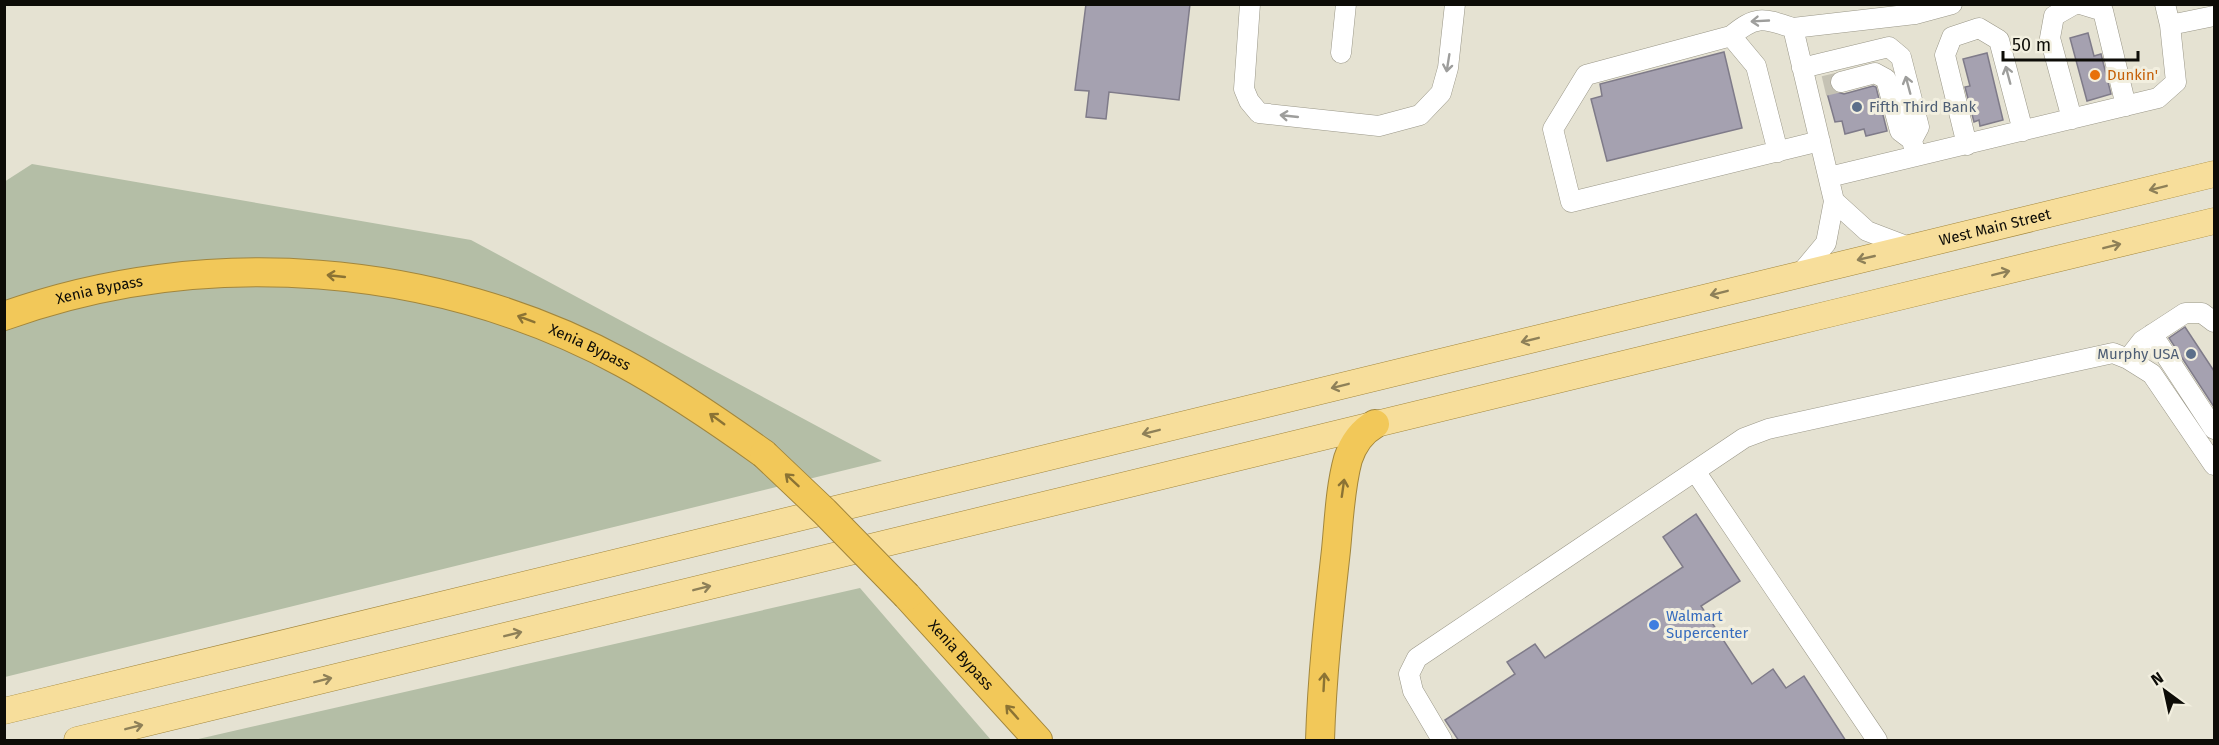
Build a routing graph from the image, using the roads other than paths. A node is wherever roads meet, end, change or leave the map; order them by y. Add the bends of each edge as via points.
1 (1250, 4) edge
2 (1346, 4) edge
3 (1455, 4) edge
4 (1952, 4) edge
5 (1960, 4) edge
6 (2075, 4) edge
7 (2080, 4) edge
8 (2164, 4) edge
9 (2214, 16) edge
10 (2170, 25) junction
11 (1793, 28) junction
12 (1967, 32) junction
13 (1731, 36) junction
14 (1341, 53) dead end
15 (1802, 68) junction
16 (1824, 86) junction
17 (2127, 106) junction
18 (2072, 119) junction
19 (2023, 131) junction
20 (1820, 141) junction
21 (1967, 145) junction
22 (1914, 148) junction
23 (1778, 152) junction
24 (2214, 174) edge
25 (1829, 177) junction
26 (1834, 201) junction
27 (2214, 222) edge
28 (1909, 248) junction
29 (1801, 273) junction
30 (4, 316) edge
31 (2214, 322) edge
32 (2152, 334) junction
33 (2128, 358) junction
34 (1375, 424) junction
35 (2214, 429) edge
36 (2214, 465) edge
37 (1695, 471) junction
38 (4, 711) edge
39 (77, 741) edge
40 (1038, 741) edge
41 (1320, 741) edge
42 (1442, 741) edge
43 (1877, 741) edge

3 -> 1 lane via 1448,68 1441,93 1420,116 1379,126 1259,113 1244,89
2 - 14 lane
4 - 11 lane via 1915,14
5 - 12 lane
6 - 18 lane via 2054,16 2050,38
7 - 17 lane via 2103,11
8 - 10 lane
9 - 10 lane
10 - 17 lane via 2176,82 2158,98
11 -> 13 lane via 1771,20 1748,21
11 - 15 lane
19 -> 12 lane via 1999,40 1979,28
12 - 21 lane via 1952,37 1944,55
13 - 23 lane via 1756,66
13 - 23 lane via 1586,75 1553,129 1571,201
15 - 16 lane
22 -> 15 lane via 1919,127 1901,57 1889,47
16 - 20 lane
16 - 22 lane via 1875,73 1886,79 1900,131
17 - 18 lane
18 - 19 lane
19 - 21 lane
20 - 23 lane
20 - 25 lane
21 - 22 lane
22 - 25 lane
24 -> 28 main road, West Main Street
25 - 26 lane
26 - 28 lane via 1867,231
26 - 29 lane via 1826,243
34 -> 27 main road
28 -> 29 main road, West Main Street
29 -> 38 main road, West Main Street
40 -> 30 highway, Xenia Bypass, bridge via 908,596 764,454 676,393 579,341 493,307 432,291 382,281 281,272 174,278 91,291
31 - 32 lane via 2202,313 2185,313
32 - 33 lane
32 - 35 lane
33 - 36 lane via 2152,374
33 - 37 lane via 2113,352 1768,429 1744,438
39 -> 34 main road
41 -> 34 highway via 1333,578 1348,459 1357,440
37 - 42 lane via 1417,658 1409,674 1413,691
37 - 43 lane

